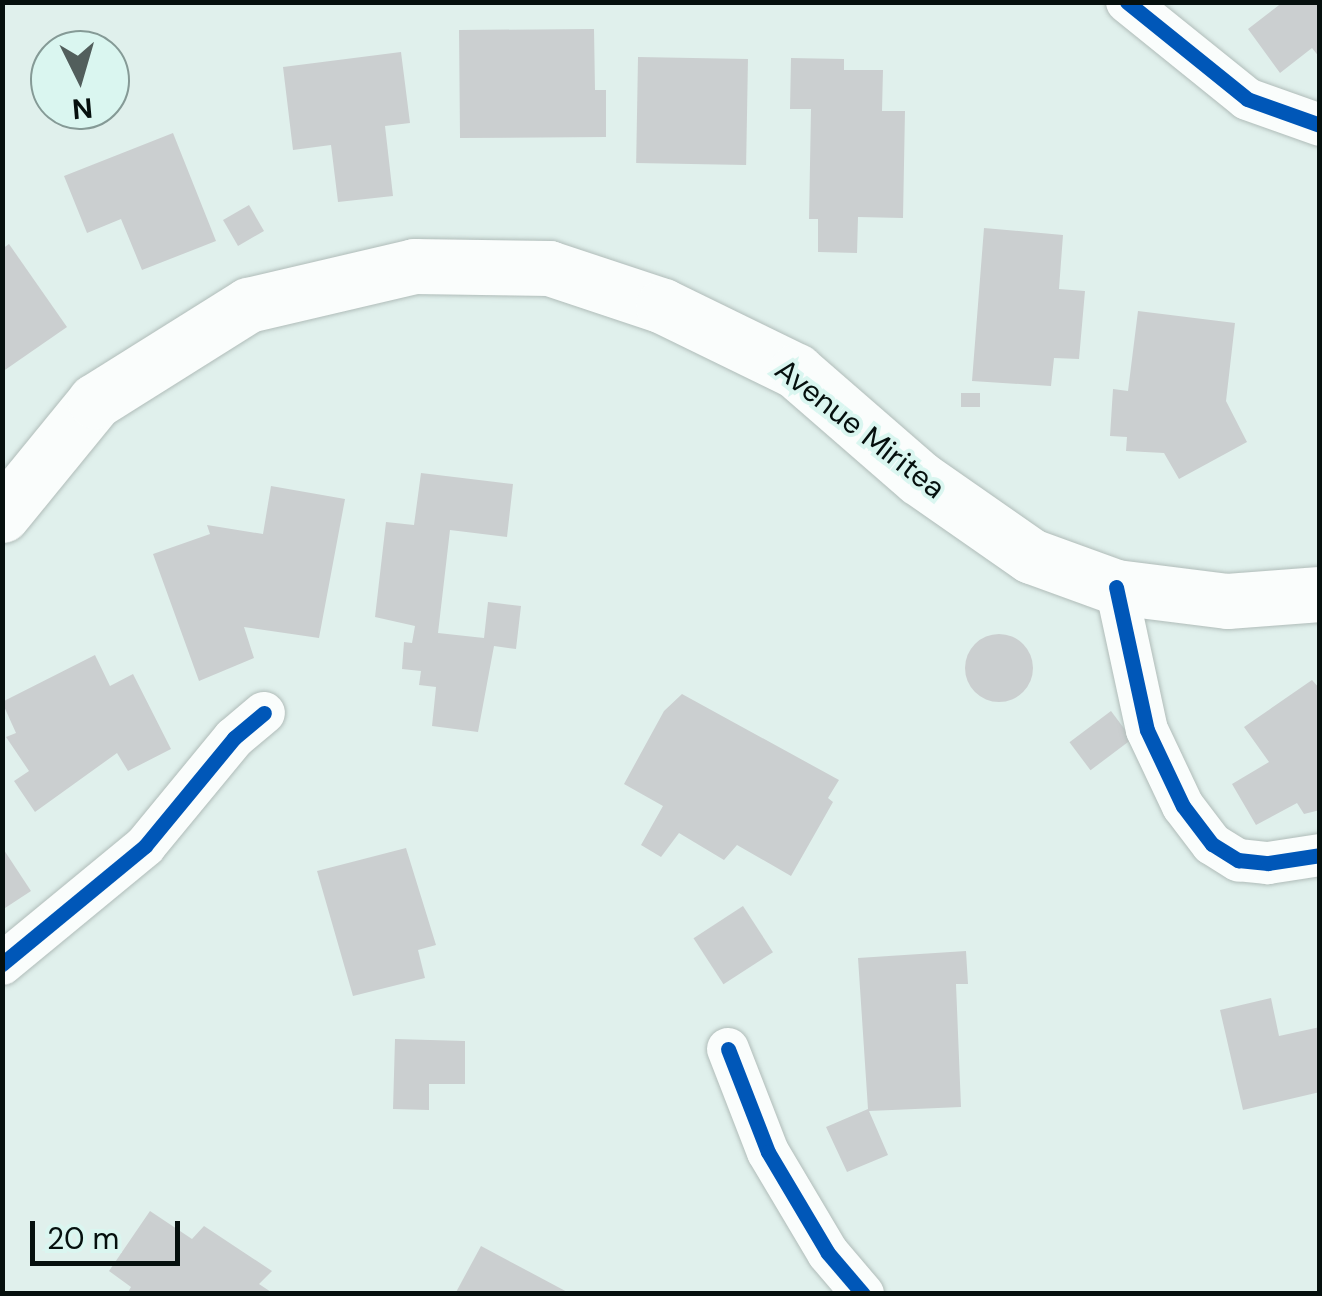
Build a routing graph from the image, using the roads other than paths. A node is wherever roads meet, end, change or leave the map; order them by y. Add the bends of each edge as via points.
1 (1144, 7) edge
2 (1320, 124) edge
3 (2, 515) edge
4 (1116, 587) junction
5 (1320, 594) edge
6 (264, 712) dead end
7 (1320, 855) edge
8 (2, 964) edge
9 (728, 1050) dead end
10 (863, 1294) edge

1 - 2 street via 1248,99
3 - 4 main road, Avenue Miritea via 95,401 248,304 414,266 550,268 663,306 796,371 920,478 1031,556
4 - 5 main road, Avenue Miritea via 1227,602
4 - 7 street via 1148,730 1183,806 1212,844 1238,860
6 - 8 street via 234,738 144,846
9 - 10 street via 778,1169 828,1253

